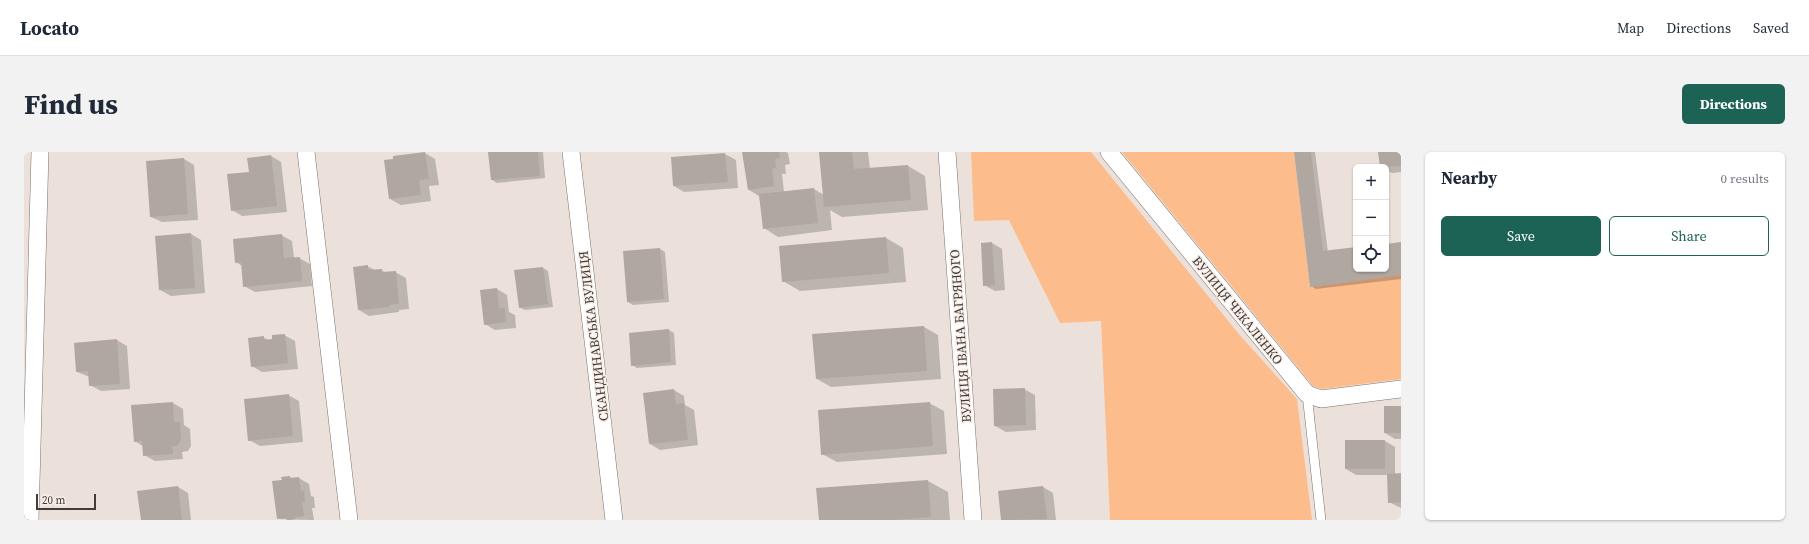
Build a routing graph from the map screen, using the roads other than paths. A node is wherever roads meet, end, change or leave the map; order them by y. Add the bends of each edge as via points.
1 (40, 152) edge
2 (306, 152) edge
3 (571, 152) edge
4 (947, 152) edge
5 (1109, 152) edge
6 (1401, 389) edge
7 (1307, 394) junction
8 (30, 520) edge
9 (349, 520) edge
10 (614, 520) edge
11 (973, 520) edge
12 (1321, 520) edge

1 - 8 street
2 - 9 street
3 - 10 street, СКАНДИНАВСЬКА ВУЛИЦЯ
4 - 11 street, ВУЛИЦЯ ІВАНА БАГРЯНОГО
5 - 7 street, ВУЛИЦЯ ЧЕКАЛЕНКО
6 - 7 street via 1321,399
7 - 12 lane

